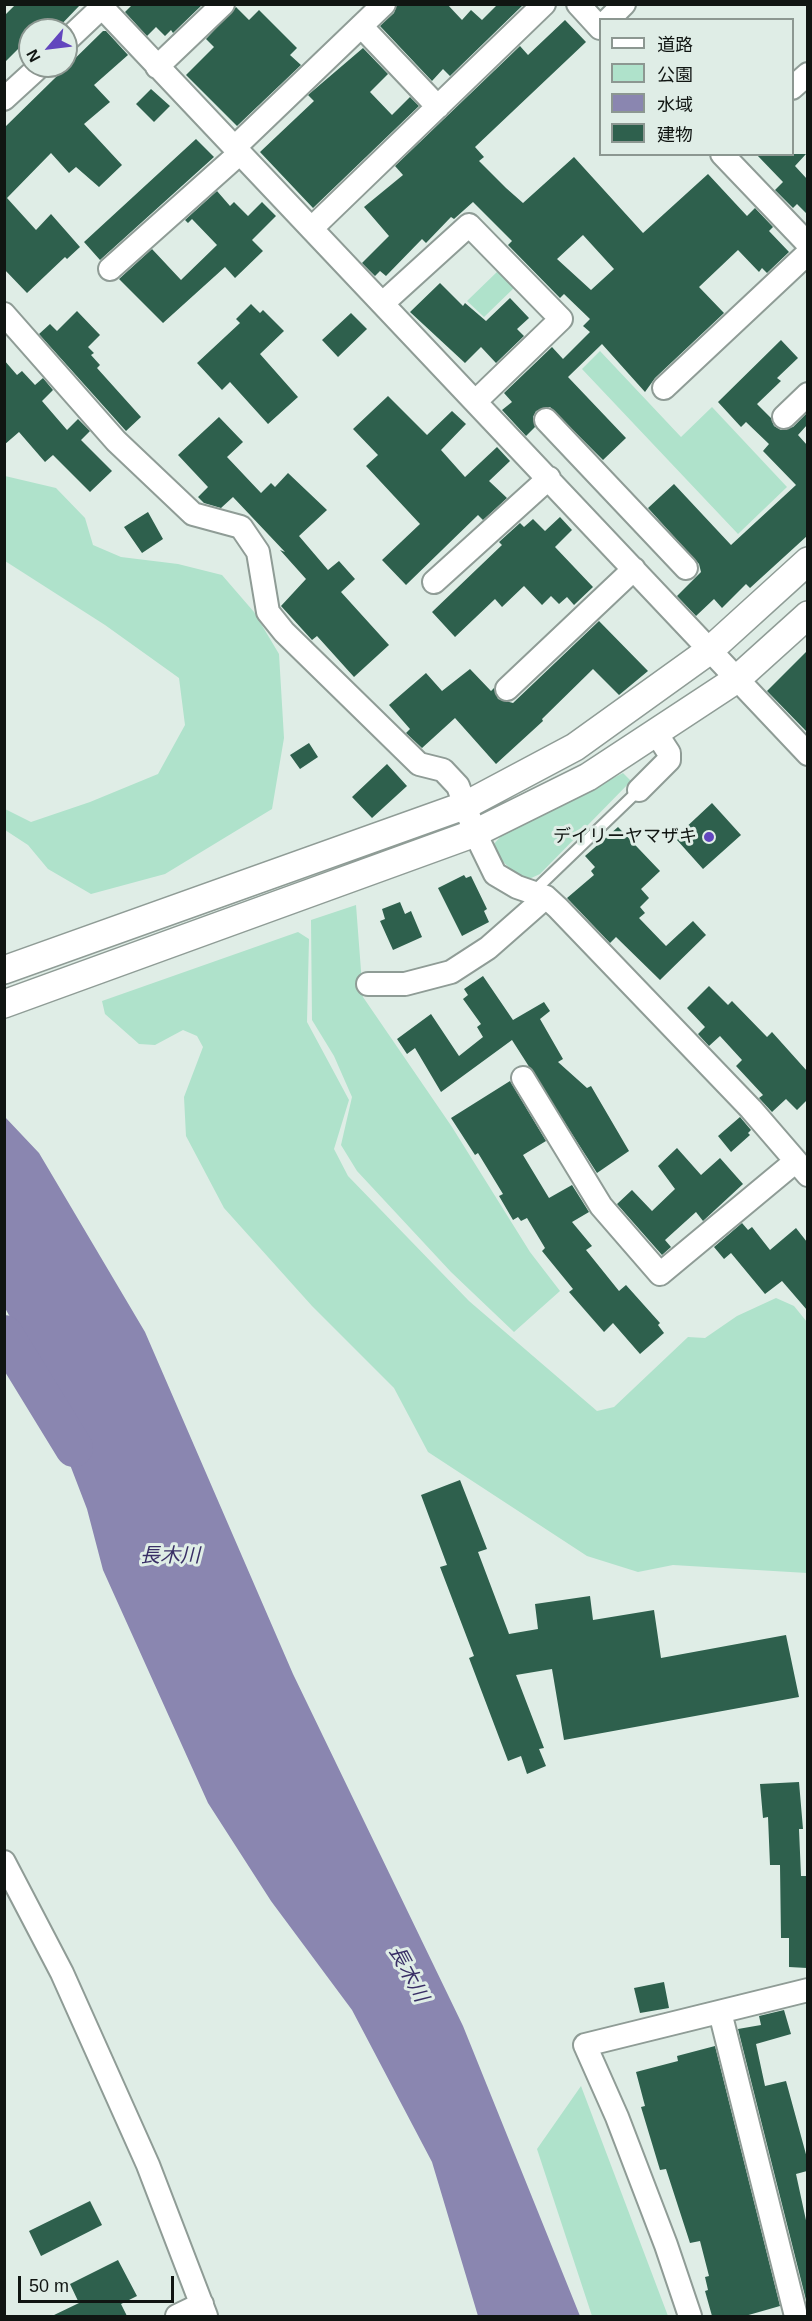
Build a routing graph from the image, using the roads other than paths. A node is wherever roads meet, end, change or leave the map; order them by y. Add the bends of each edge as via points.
1 (223, 4) edge
2 (384, 4) edge
3 (544, 4) edge
4 (578, 4) edge
5 (624, 4) edge
6 (100, 6) edge
7 (609, 18) edge
8 (599, 22) edge
9 (361, 26) junction
10 (78, 29) edge
11 (157, 67) junction
12 (807, 74) edge
13 (27, 78) edge
14 (794, 86) edge
15 (4, 99) edge
16 (438, 106) junction
17 (237, 150) junction
18 (724, 156) edge
19 (312, 228) junction
20 (805, 239) edge
21 (110, 269) dead end
22 (383, 303) junction
23 (4, 314) edge
24 (664, 388) dead end
25 (807, 394) edge
26 (476, 401) junction
27 (783, 417) dead end
28 (546, 420) dead end
29 (549, 478) junction
30 (612, 489) junction
31 (584, 516) junction
32 (807, 561) edge
33 (686, 568) dead end
34 (634, 570) junction
35 (434, 582) dead end
36 (807, 615) edge
37 (710, 650) junction
38 (737, 680) junction
39 (507, 689) dead end
40 (656, 733) junction
41 (807, 754) edge
42 (639, 790) joint
43 (466, 805) junction
44 (475, 833) junction
45 (539, 895) junction
46 (4, 970) edge
47 (368, 984) dead end
48 (4, 1004) edge
49 (524, 1078) dead end
50 (802, 1168) edge
51 (4, 1862) edge
52 (807, 1990) edge
53 (720, 2012) junction
54 (204, 2310) edge
55 (807, 2314) edge
56 (177, 2316) edge
57 (690, 2316) edge
58 (796, 2316) edge

1 - 11 street
2 - 9 street
3 - 16 street
4 - 8 street
5 - 7 street
6 - 10 street
6 - 11 street
9 - 16 street
9 - 17 street
11 - 17 street
12 - 14 street
13 - 15 street
16 - 19 street
17 - 19 street
17 - 21 street
18 - 20 street
19 - 22 street
20 - 24 street
22 - 26 street
22 - 26 street via 469,225 561,318
23 - 43 street via 116,441 193,514 242,527 258,552 268,612 284,632 419,764 443,770 458,786
25 - 27 street
26 - 29 street
28 - 30 street
29 - 31 street
29 - 35 street
30 - 31 street
30 - 33 street
31 - 34 street
32 - 37 street
34 - 37 street
34 - 39 street
36 - 38 street
37 - 38 street
37 - 43 street via 575,747
38 - 40 street
38 - 41 street
40 - 42 street via 669,753 669,760
40 - 44 street via 588,777
42 - 45 lane
43 - 44 street
43 - 46 street
44 - 45 street via 495,874
44 - 48 street
45 - 47 street via 488,948 451,972 405,984
45 - 50 street via 751,1109
49 - 50 street via 601,1206 660,1274
51 - 54 street via 62,1973 148,2165
52 - 53 street
53 - 57 street via 585,2045 666,2245
53 - 58 street
54 - 56 street
55 - 58 street

